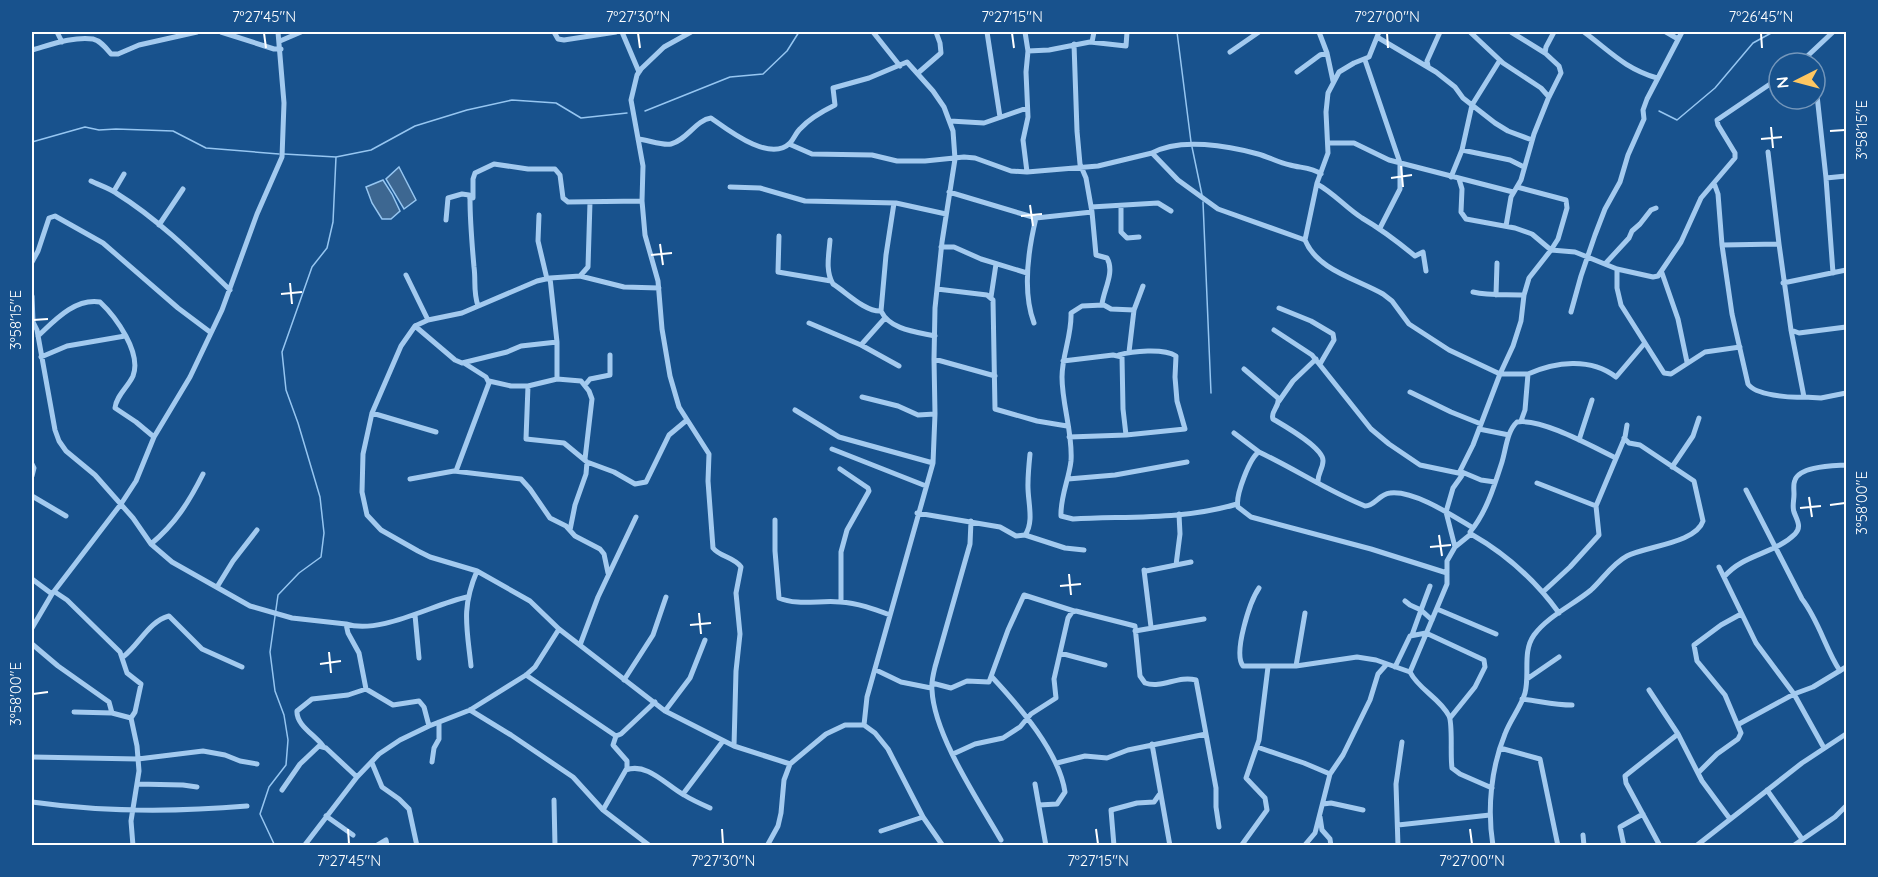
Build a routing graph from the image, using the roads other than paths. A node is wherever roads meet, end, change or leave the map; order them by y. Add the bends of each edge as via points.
1 (57, 32) edge
2 (197, 32) edge
3 (221, 32) edge
4 (278, 32) edge
5 (301, 32) edge
6 (554, 32) edge
7 (616, 32) edge
8 (622, 32) edge
9 (691, 32) edge
10 (873, 32) edge
11 (936, 32) edge
12 (987, 32) edge
13 (1025, 32) edge
14 (1094, 32) edge
15 (1127, 32) edge
16 (1259, 32) edge
17 (1319, 32) edge
18 (1440, 32) edge
19 (1470, 32) edge
20 (1511, 32) edge
21 (1554, 32) edge
22 (1584, 32) edge
23 (1666, 32) edge
24 (1682, 32) edge
25 (1833, 32) edge
26 (1378, 34) edge
27 (1678, 39) junction
28 (279, 41) junction
29 (62, 42) junction
30 (1092, 42) junction
31 (1074, 44) junction
32 (281, 49) junction
33 (32, 50) edge
34 (1028, 51) junction
35 (1813, 51) edge
36 (1230, 52) dead end
37 (1327, 53) junction
38 (1545, 54) junction
39 (1365, 60) junction
40 (1500, 60) junction
41 (900, 66) junction
42 (1428, 66) junction
43 (639, 72) junction
44 (1297, 72) dead end
45 (918, 73) junction
46 (1657, 78) junction
47 (1334, 81) junction
48 (1767, 86) edge
49 (1550, 98) junction
50 (1472, 105) junction
51 (1027, 108) junction
52 (1819, 111) edge
53 (1000, 117) junction
54 (950, 122) junction
55 (638, 139) junction
56 (1532, 140) junction
57 (1328, 142) junction
58 (789, 144) junction
59 (1462, 150) junction
60 (1768, 152) dead end
61 (1152, 153) junction
62 (955, 159) junction
63 (1400, 163) junction
64 (1524, 167) junction
65 (1083, 168) junction
66 (1027, 172) junction
67 (124, 174) dead end
68 (1321, 174) junction
69 (1846, 176) edge
70 (1451, 177) junction
71 (1826, 178) junction
72 (1459, 179) junction
73 (91, 181) dead end
74 (1714, 183) junction
75 (1317, 184) junction
76 (730, 188) dead end
77 (183, 189) dead end
78 (1515, 190) junction
79 (114, 191) junction
80 (949, 192) junction
81 (470, 199) junction
82 (642, 201) junction
83 (590, 202) junction
84 (894, 203) junction
85 (1121, 206) junction
86 (1656, 208) dead end
87 (1092, 209) junction
88 (1171, 211) dead end
89 (946, 214) junction
90 (539, 215) dead end
91 (1036, 218) junction
92 (446, 220) dead end
93 (159, 225) junction
94 (1506, 226) junction
95 (1380, 228) junction
96 (779, 236) dead end
97 (1139, 237) dead end
98 (830, 240) dead end
99 (1305, 240) junction
100 (1779, 244) junction
101 (1722, 245) junction
102 (941, 247) junction
103 (1551, 250) junction
104 (1587, 257) junction
105 (32, 262) edge
106 (1497, 263) dead end
107 (996, 264) junction
108 (1605, 264) junction
109 (1617, 269) junction
110 (1846, 270) edge
111 (1426, 271) dead end
112 (1027, 273) junction
113 (1662, 273) junction
114 (1833, 273) junction
115 (406, 275) dead end
116 (580, 276) junction
117 (548, 278) junction
118 (831, 281) junction
119 (1783, 283) junction
120 (1143, 286) dead end
121 (659, 288) junction
122 (937, 289) junction
123 (230, 290) junction
124 (1473, 292) dead end
125 (1496, 295) junction
126 (1524, 295) junction
127 (32, 296) edge
128 (991, 297) junction
129 (478, 306) junction
130 (1103, 306) junction
131 (1279, 308) dead end
132 (1134, 310) junction
133 (881, 311) junction
134 (1571, 312) dead end
135 (885, 318) junction
136 (428, 320) junction
137 (32, 321) edge
138 (808, 323) dead end
139 (1034, 323) dead end
140 (415, 326) junction
141 (1846, 327) edge
142 (1274, 330) dead end
143 (1791, 330) junction
144 (210, 332) junction
145 (38, 336) junction
146 (125, 336) junction
147 (934, 336) junction
148 (557, 342) junction
149 (1644, 344) junction
150 (861, 345) junction
151 (1740, 347) junction
152 (1129, 352) junction
153 (610, 355) dead end
154 (1119, 356) junction
155 (41, 357) junction
156 (934, 359) junction
157 (1063, 361) junction
158 (1318, 361) junction
159 (1688, 362) junction
160 (462, 363) junction
161 (899, 366) dead end
162 (1244, 369) dead end
163 (1500, 374) junction
164 (1527, 374) junction
165 (995, 376) junction
166 (557, 379) junction
167 (489, 381) junction
168 (585, 385) junction
169 (528, 386) junction
170 (1410, 392) dead end
171 (1846, 393) edge
172 (862, 397) dead end
173 (1804, 397) junction
174 (1592, 400) dead end
175 (1279, 401) junction
176 (795, 410) dead end
177 (372, 413) junction
178 (935, 414) junction
179 (1699, 418) dead end
180 (687, 420) junction
181 (1521, 421) junction
182 (1627, 425) dead end
183 (1067, 426) junction
184 (1480, 426) junction
185 (436, 432) dead end
186 (1234, 433) dead end
187 (1126, 435) junction
188 (1509, 435) junction
189 (154, 437) junction
190 (1069, 437) junction
191 (1624, 438) junction
192 (1578, 440) junction
193 (832, 449) dead end
194 (1259, 452) junction
195 (1030, 454) dead end
196 (1616, 458) junction
197 (586, 461) junction
198 (1187, 462) dead end
199 (933, 463) junction
200 (32, 464) edge
201 (1846, 465) edge
202 (1672, 467) junction
203 (840, 470) dead end
204 (456, 471) junction
205 (1462, 473) junction
206 (203, 474) dead end
207 (32, 476) edge
208 (410, 479) dead end
209 (1068, 479) junction
210 (1495, 482) junction
211 (1318, 483) junction
212 (1538, 483) dead end
213 (926, 486) junction
214 (1746, 490) dead end
215 (32, 496) edge
216 (121, 504) junction
217 (1237, 504) junction
218 (1596, 506) junction
219 (1446, 512) junction
220 (917, 513) junction
221 (1179, 514) junction
222 (66, 516) dead end
223 (636, 517) dead end
224 (775, 520) dead end
225 (971, 521) junction
226 (1473, 528) junction
227 (257, 530) dead end
228 (570, 530) junction
229 (1471, 534) junction
230 (1025, 536) junction
231 (151, 544) junction
232 (1455, 547) junction
233 (1774, 548) junction
234 (1084, 550) dead end
235 (1191, 562) dead end
236 (1176, 565) junction
237 (1719, 567) dead end
238 (477, 571) junction
239 (608, 573) junction
240 (1447, 573) junction
241 (1724, 576) junction
242 (32, 579) edge
243 (1430, 586) dead end
244 (218, 587) junction
245 (1259, 588) dead end
246 (1544, 591) junction
247 (54, 593) junction
248 (468, 597) junction
249 (666, 597) dead end
250 (1427, 599) junction
251 (1405, 601) dead end
252 (1440, 601) junction
253 (841, 602) junction
254 (1437, 609) junction
255 (1421, 610) junction
256 (1074, 611) junction
257 (1305, 613) dead end
258 (1559, 613) junction
259 (1741, 614) junction
260 (414, 615) junction
261 (890, 615) junction
262 (1204, 619) dead end
263 (1432, 620) junction
264 (346, 624) junction
265 (1151, 627) junction
266 (32, 628) edge
267 (559, 629) junction
268 (1135, 631) junction
269 (1426, 633) junction
270 (1496, 634) dead end
271 (1412, 635) junction
272 (705, 640) dead end
273 (32, 644) edge
274 (580, 645) junction
275 (1060, 652) junction
276 (123, 657) junction
277 (1559, 657) dead end
278 (419, 658) dead end
279 (1105, 665) dead end
280 (1386, 665) junction
281 (471, 666) dead end
282 (1296, 666) junction
283 (242, 667) dead end
284 (1268, 667) junction
285 (1395, 667) junction
286 (1846, 667) edge
287 (876, 670) junction
288 (1840, 671) junction
289 (1410, 672) junction
290 (526, 675) junction
291 (992, 677) junction
292 (1527, 679) junction
293 (624, 680) junction
294 (932, 686) junction
295 (366, 689) junction
296 (1649, 690) dead end
297 (1794, 694) junction
298 (1522, 699) junction
299 (655, 702) junction
300 (1572, 705) dead end
301 (470, 710) junction
302 (665, 711) junction
303 (74, 712) dead end
304 (112, 713) junction
305 (131, 718) junction
306 (1450, 718) junction
307 (1027, 720) junction
308 (439, 723) junction
309 (1739, 724) junction
310 (864, 725) junction
311 (429, 726) junction
312 (1206, 734) junction
313 (1678, 734) junction
314 (1846, 734) edge
315 (616, 736) junction
316 (723, 741) junction
317 (1402, 742) dead end
318 (1152, 744) junction
319 (323, 746) junction
320 (734, 747) junction
321 (1257, 747) junction
322 (1500, 748) junction
323 (1824, 748) junction
324 (953, 754) junction
325 (32, 757) edge
326 (138, 759) junction
327 (627, 761) junction
328 (432, 762) dead end
329 (372, 763) junction
330 (1057, 763) junction
331 (257, 764) dead end
332 (790, 764) junction
333 (633, 767) junction
334 (626, 770) junction
335 (1698, 773) junction
336 (1330, 774) junction
337 (357, 777) junction
338 (137, 784) junction
339 (1035, 784) dead end
340 (197, 787) dead end
341 (1492, 788) junction
342 (282, 790) dead end
343 (1767, 790) junction
344 (1160, 793) junction
345 (683, 794) junction
346 (554, 800) dead end
347 (32, 802) edge
348 (1323, 804) junction
349 (1039, 805) junction
350 (247, 806) dead end
351 (710, 808) dead end
352 (1846, 808) edge
353 (133, 809) junction
354 (603, 810) junction
355 (1363, 810) dead end
356 (1643, 814) junction
357 (1319, 815) junction
358 (1490, 815) junction
359 (326, 816) junction
360 (923, 817) junction
361 (1730, 819) junction
362 (1398, 825) junction
363 (1219, 827) dead end
364 (881, 831) dead end
365 (353, 835) dead end
366 (1583, 835) dead end
367 (1802, 839) junction
368 (1001, 840) dead end
369 (306, 845) edge
370 (133, 846) edge
371 (376, 846) edge
372 (387, 846) edge
373 (417, 846) edge
374 (555, 846) edge
375 (650, 846) edge
376 (767, 846) edge
377 (943, 846) edge
378 (1046, 846) edge
379 (1114, 846) edge
380 (1170, 846) edge
381 (1241, 846) edge
382 (1304, 846) edge
383 (1331, 846) edge
384 (1398, 846) edge
385 (1493, 846) edge
386 (1558, 846) edge
387 (1584, 846) edge
388 (1624, 846) edge
389 (1660, 846) edge
390 (1696, 846) edge
391 (1793, 846) edge

1 - 29 street
2 - 29 street via 139,45 118,54 111,54 93,39
3 - 32 street
4 - 28 street
5 - 28 street
6 - 7 street via 564,40
8 - 43 street
9 - 43 street via 664,47
10 - 41 street
11 - 45 street via 941,52
12 - 53 street
13 - 34 street
14 - 30 street
15 - 30 street via 1126,46
16 - 36 street
17 - 37 street
18 - 42 street
19 - 40 street
20 - 38 street
21 - 38 street
22 - 46 street via 1618,60 1639,73
23 - 27 street
24 - 27 street
25 - 35 street
26 - 39 street
26 - 42 street
27 - 46 street
28 - 32 street
29 - 33 street
30 - 31 street
31 - 34 street
31 - 65 street via 1077,131
32 - 123 street via 283,154
34 - 51 street
37 - 44 street
37 - 47 street
38 - 49 street via 1561,69
39 - 47 street via 1345,68
39 - 63 street
40 - 49 street
40 - 50 street
41 - 45 street via 907,62
41 - 58 street via 833,88 835,105 806,123
42 - 50 street
43 - 55 street via 631,100
45 - 54 street via 938,97
46 - 104 street via 1620,182
47 - 57 street via 1326,102
48 - 74 street via 1717,120 1735,156
49 - 56 street
50 - 56 street via 1503,128
50 - 59 street
51 - 53 street
51 - 66 street via 1023,140
52 - 71 street
53 - 54 street via 980,123
54 - 62 street
55 - 58 street via 671,144 711,118 757,146 776,148
55 - 82 street via 643,166
56 - 64 street
57 - 63 street via 1354,143
57 - 68 street
58 - 62 street via 812,154 872,155 905,162
59 - 64 street via 1510,160
59 - 70 street
60 - 100 street
61 - 65 street
61 - 68 street via 1163,147 1224,146
61 - 99 street via 1178,180 1218,209
62 - 66 street via 975,158 1011,171
62 - 80 street
63 - 70 street
63 - 95 street via 1400,189
64 - 78 street
65 - 66 street
65 - 87 street
67 - 79 street
68 - 75 street
69 - 71 street
70 - 72 street
71 - 114 street
72 - 78 street
72 - 94 street via 1463,216
73 - 79 street
74 - 101 street
74 - 113 street via 1695,209
75 - 95 street
75 - 99 street
76 - 84 street via 760,188 806,201
77 - 93 street
78 - 94 street
78 - 103 street via 1566,201 1558,239
79 - 93 street
80 - 89 street
80 - 91 street
81 - 83 street via 475,173 494,164 555,169 565,201
81 - 92 street via 464,194 448,198
81 - 129 street
82 - 83 street
82 - 121 street via 645,235
83 - 116 street via 588,267
84 - 89 street
84 - 133 street
85 - 87 street
85 - 88 street via 1158,203
85 - 97 street via 1121,232 1127,238
86 - 108 street
87 - 91 street
87 - 130 street via 1096,255 1107,258 1110,264
89 - 102 street
90 - 117 street via 538,242
91 - 112 street
93 - 123 street
94 - 103 street via 1532,234
95 - 111 street via 1415,256 1422,252
96 - 118 street via 778,272
98 - 118 street
99 - 163 street via 1326,265 1387,297 1414,327 1449,350
100 - 101 street
100 - 119 street
101 - 151 street
102 - 107 street via 954,247
102 - 122 street
103 - 104 street
103 - 126 street via 1533,272
104 - 108 street
104 - 134 street
105 - 144 street via 49,218 55,216 115,251
106 - 125 street
107 - 112 street
107 - 128 street
108 - 109 street
109 - 113 street via 1653,277
109 - 149 street via 1621,305
110 - 114 street
112 - 139 street
113 - 159 street
114 - 119 street
115 - 136 street
116 - 117 street
116 - 121 street via 624,287
117 - 129 street
117 - 148 street
118 - 133 street via 868,308
119 - 143 street
120 - 132 street
121 - 180 street via 670,375
122 - 128 street
122 - 147 street
123 - 144 street
124 - 125 street
125 - 126 street
126 - 163 street via 1521,321
127 - 137 street
128 - 165 street
129 - 136 street
130 - 132 street
130 - 157 street via 1082,306 1071,313
131 - 158 street via 1333,334 1334,340
132 - 152 street
133 - 135 street
135 - 147 street via 904,329
135 - 150 street
136 - 140 street
137 - 145 street
138 - 150 street
140 - 160 street
140 - 177 street via 401,346
141 - 143 street via 1803,333
142 - 158 street
143 - 173 street
144 - 189 street via 190,377
145 - 146 street via 81,302 93,301 112,313
145 - 155 street
146 - 155 street via 67,346
146 - 189 street via 136,365 115,408
147 - 156 street
148 - 160 street via 521,346
148 - 166 street
149 - 159 street via 1664,373 1671,374
149 - 164 street via 1616,377 1599,367 1568,362
150 - 161 street
151 - 159 street via 1710,350
151 - 173 street via 1749,387 1784,397
152 - 154 street
152 - 187 street via 1166,352 1176,356 1178,402 1185,429
153 - 168 street via 610,375 590,379
154 - 157 street
154 - 187 street
155 - 216 street via 59,441
156 - 165 street
156 - 178 street
157 - 183 street
158 - 175 street via 1293,381
158 - 205 street via 1369,427 1389,444 1420,465
160 - 167 street
162 - 175 street
163 - 164 street
163 - 184 street
164 - 181 street
165 - 183 street via 995,409
166 - 168 street via 581,381
166 - 169 street
167 - 169 street
167 - 204 street
168 - 197 street via 592,399
169 - 197 street via 526,439 564,443
170 - 184 street
171 - 173 street
172 - 178 street via 918,415
174 - 192 street
175 - 211 street via 1273,419 1322,455
176 - 199 street via 839,437
177 - 185 street
177 - 238 street via 363,454 362,492 367,516 381,530 418,551
178 - 199 street
179 - 202 street via 1693,436
180 - 197 street via 671,432 645,482 635,484
180 - 320 street via 709,454 713,548 741,567 736,593 740,634
181 - 188 street
181 - 192 street
182 - 191 street
183 - 190 street
184 - 188 street
184 - 205 street
186 - 194 street
187 - 190 street
188 - 210 street
189 - 216 street
190 - 209 street
191 - 196 street
191 - 202 street
192 - 196 street
193 - 213 street
194 - 211 street
194 - 217 street via 1252,457
195 - 230 street via 1029,529
196 - 218 street
197 - 228 street
198 - 209 street
199 - 213 street
200 - 207 street
201 - 233 street via 1815,467 1798,476 1793,506 1798,530
202 - 258 street via 1694,481 1701,526 1676,541 1627,556
203 - 253 street via 869,491 847,530 841,552
204 - 208 street
204 - 228 street via 521,479 548,516
205 - 210 street
205 - 219 street
206 - 231 street via 189,503
209 - 221 street via 1060,512 1063,518
210 - 226 street
211 - 219 street via 1365,506 1385,494 1400,493
212 - 218 street
213 - 220 street
214 - 233 street
215 - 222 street
216 - 231 street
216 - 247 street
217 - 221 street
217 - 240 street via 1243,512 1259,519
218 - 246 street via 1599,535
219 - 226 street
219 - 232 street
220 - 225 street
220 - 261 street
221 - 236 street
223 - 239 street
224 - 253 street via 779,598
225 - 230 street
225 - 294 street via 970,544
226 - 229 street
227 - 244 street
228 - 239 street via 600,549
229 - 232 street
229 - 246 street
230 - 234 street
231 - 244 street via 178,566
232 - 240 street via 1447,561
233 - 241 street via 1743,560
233 - 288 street via 1812,612
235 - 236 street
236 - 265 street via 1143,570
237 - 241 street
238 - 248 street
238 - 267 street via 530,601
239 - 274 street
240 - 252 street
241 - 259 street
242 - 247 street
243 - 250 street
244 - 264 street via 239,601 272,613
245 - 284 street via 1252,597 1239,659 1243,666
246 - 258 street
247 - 266 street
247 - 276 street via 89,621
248 - 260 street
248 - 281 street
249 - 293 street via 653,635
250 - 252 street
250 - 255 street
251 - 255 street
252 - 254 street
253 - 261 street
254 - 263 street
254 - 270 street
255 - 263 street
255 - 271 street
256 - 268 street via 1133,625
256 - 275 street via 1068,618
256 - 291 street via 1024,595
257 - 282 street
258 - 292 street via 1533,637 1528,650
259 - 297 street via 1756,643
259 - 309 street via 1694,645 1697,661 1725,696
260 - 264 street via 381,624
260 - 278 street
261 - 287 street
262 - 265 street
263 - 269 street
264 - 295 street via 359,653
265 - 268 street
267 - 274 street
267 - 290 street
268 - 312 street via 1143,681 1154,686 1183,678 1196,680
269 - 271 street
269 - 289 street
269 - 306 street via 1486,664 1475,687
271 - 285 street
272 - 302 street via 690,678
273 - 304 street via 109,702
274 - 293 street
275 - 279 street
275 - 307 street via 1054,679 1056,698
276 - 283 street via 161,618 169,616 202,649
276 - 305 street via 127,673 141,684
277 - 292 street
280 - 282 street via 1357,657
280 - 285 street
280 - 336 street via 1378,674 1370,700
282 - 284 street
284 - 321 street
285 - 289 street
286 - 288 street
287 - 294 street via 901,682
287 - 310 street via 867,697
288 - 297 street
289 - 306 street
290 - 301 street
290 - 315 street
291 - 294 street via 987,683 971,680 954,687
291 - 307 street
292 - 298 street
293 - 299 street
294 - 324 street via 934,707
295 - 311 street via 393,705 419,701
295 - 319 street via 312,699 297,711 301,723
296 - 313 street
297 - 309 street
297 - 323 street
298 - 300 street
298 - 322 street
299 - 302 street
299 - 315 street
301 - 308 street
301 - 354 street via 573,777
302 - 316 street
303 - 304 street
304 - 305 street
305 - 326 street
306 - 341 street via 1452,768
307 - 324 street via 1003,738
307 - 330 street
308 - 311 street
308 - 328 street via 440,739
309 - 335 street via 1738,739
310 - 332 street via 834,729
310 - 360 street via 888,749
311 - 329 street via 400,740
312 - 318 street
312 - 363 street
313 - 335 street
313 - 356 street via 1626,774 1626,783
314 - 323 street
315 - 327 street via 613,745
316 - 320 street
316 - 345 street
317 - 362 street via 1396,784
318 - 330 street via 1107,758 1085,756
318 - 344 street
319 - 337 street
319 - 342 street via 314,749 300,764
320 - 332 street
321 - 336 street
321 - 381 street via 1246,778 1265,798 1268,810
322 - 341 street
322 - 386 street via 1540,759
323 - 343 street
324 - 368 street
325 - 326 street
326 - 331 street via 203,751
326 - 338 street
327 - 333 street
327 - 334 street
329 - 337 street
329 - 373 street via 382,787 409,809
330 - 349 street via 1065,792 1057,804
332 - 376 street via 778,826
333 - 334 street
333 - 345 street via 647,770
334 - 354 street
335 - 361 street
336 - 348 street
337 - 359 street
338 - 340 street
338 - 353 street
339 - 349 street
341 - 358 street
343 - 361 street
343 - 367 street
344 - 379 street via 1154,802 1111,810
344 - 380 street
345 - 351 street
346 - 374 street
347 - 353 street
348 - 355 street
348 - 357 street
349 - 378 street
350 - 353 street
352 - 367 street
353 - 370 street
354 - 375 street
356 - 388 street via 1620,827
356 - 389 street
357 - 382 street via 1315,833
357 - 383 street
358 - 362 street
358 - 385 street
359 - 365 street
359 - 369 street
360 - 364 street
360 - 377 street
361 - 390 street
362 - 384 street
366 - 387 street
367 - 391 street
371 - 372 street via 386,840

